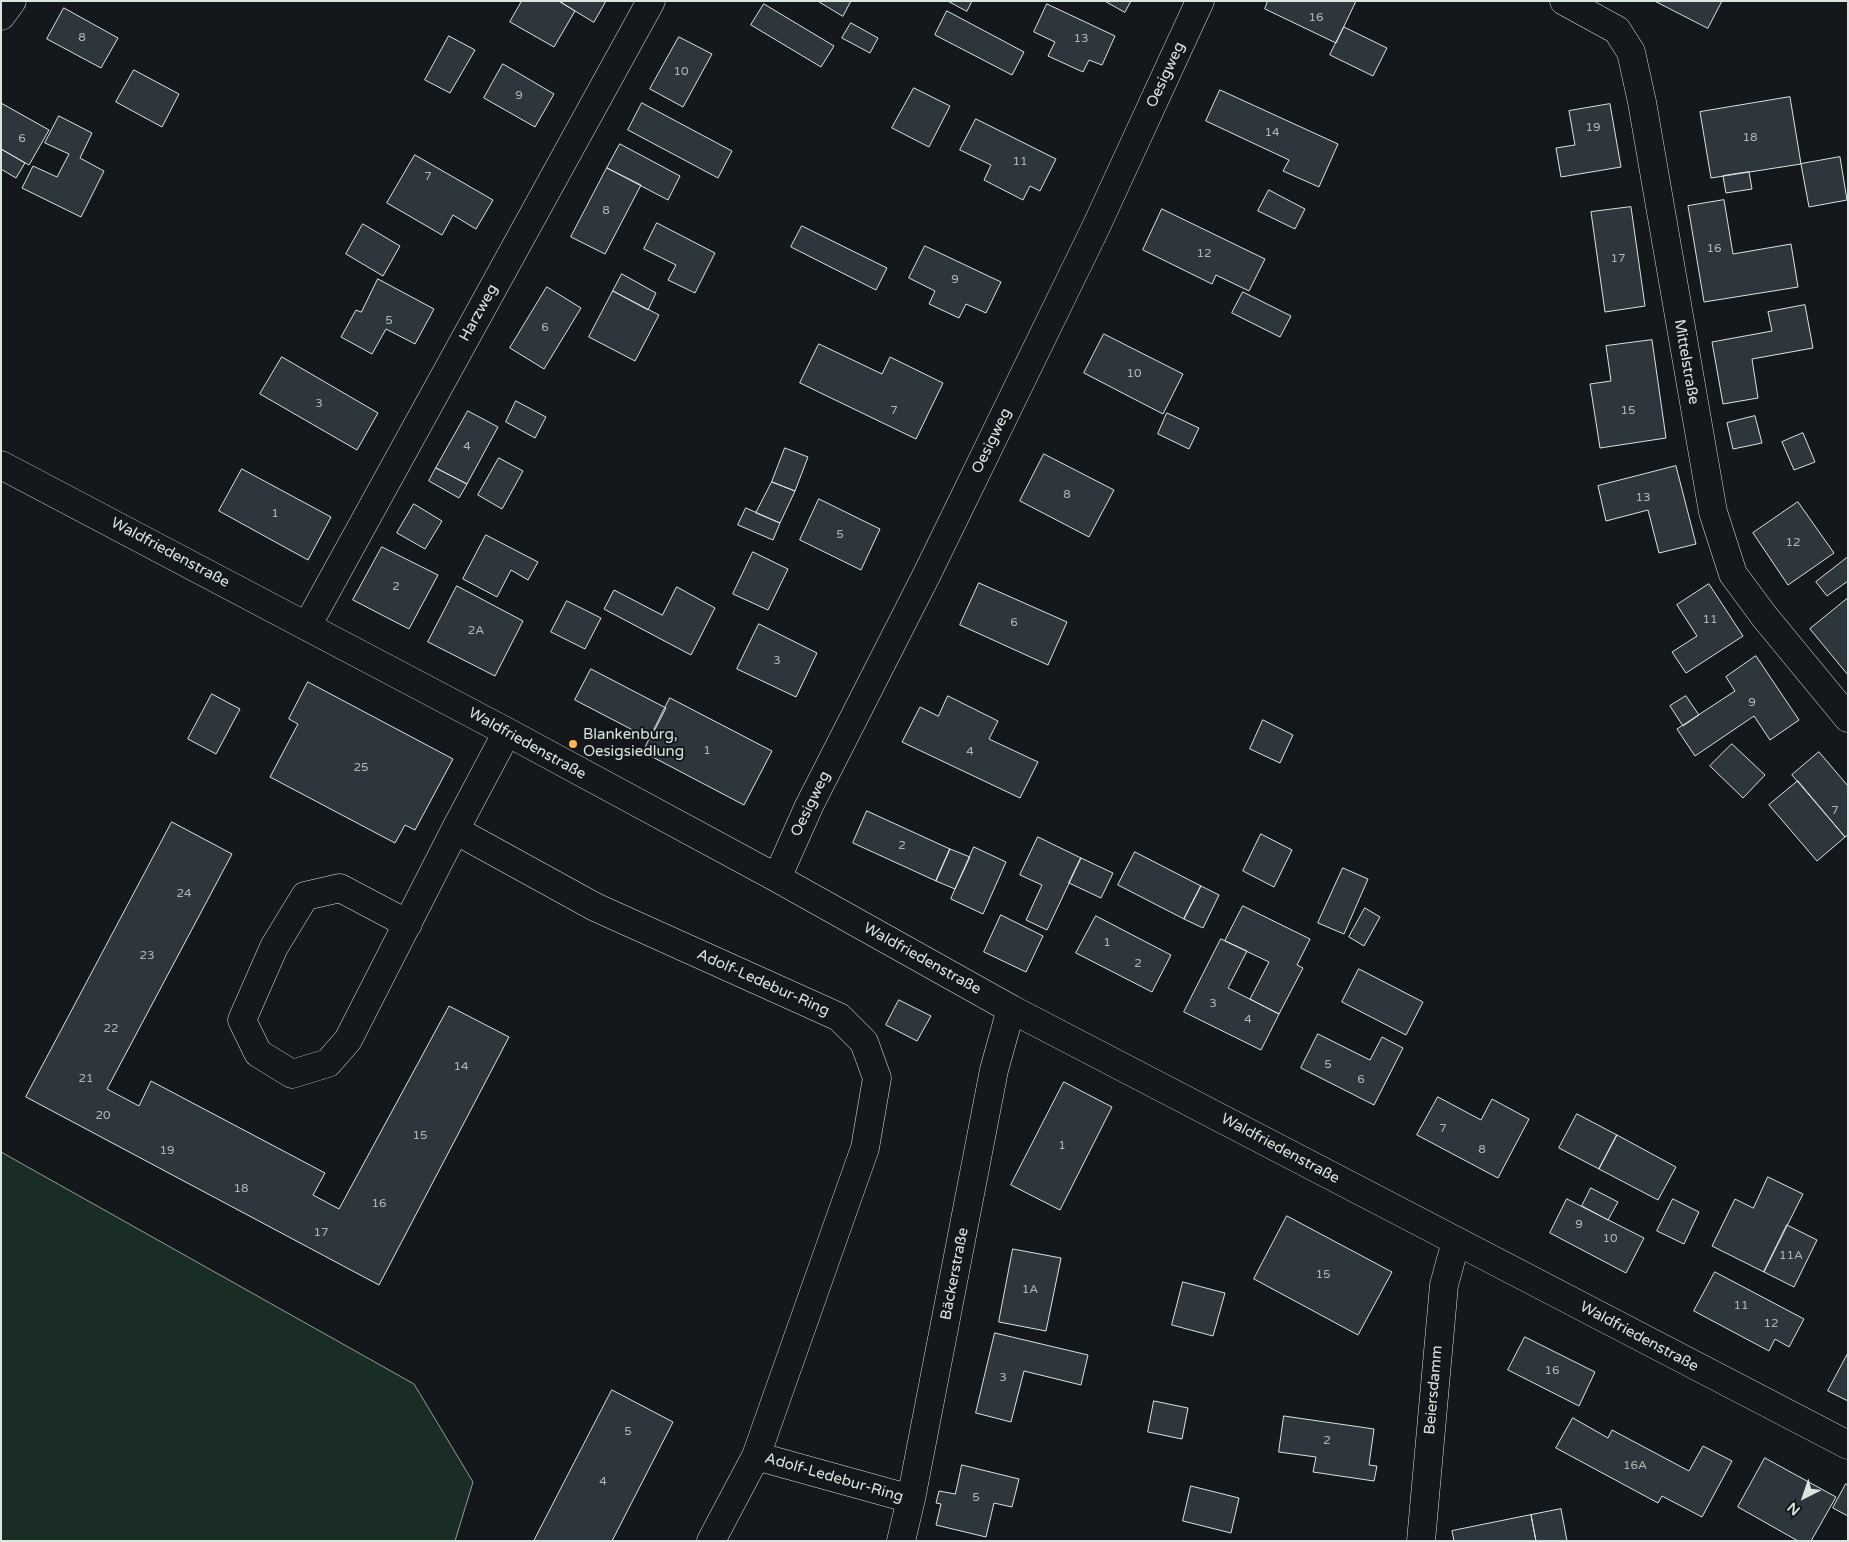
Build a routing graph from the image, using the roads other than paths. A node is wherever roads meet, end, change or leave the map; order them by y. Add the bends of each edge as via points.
1 (12, 1) edge
2 (651, 1) edge
3 (1200, 1) edge
4 (1564, 1) edge
5 (1, 16) edge
6 (1, 465) edge
7 (307, 626) junction
8 (1848, 718) edge
9 (507, 732) junction
10 (455, 830) junction
11 (777, 878) junction
12 (408, 924) junction
13 (1011, 1008) junction
14 (1456, 1241) junction
15 (1848, 1446) edge
16 (756, 1456) junction
17 (911, 1499) junction
18 (711, 1541) edge
19 (901, 1541) edge
20 (1421, 1541) edge

1 - 5 street
2 - 7 street, Harzweg
3 - 11 street, Oesigweg via 1095,229 927,574 809,806
4 - 8 street, Mittelstraße via 1617,30 1631,52 1713,512 1733,574
6 - 7 street, Waldfriedenstraße
7 - 9 street, Waldfriedenstraße
9 - 10 street
9 - 11 street, Waldfriedenstraße
10 - 12 street
10 - 16 street, Adolf-Ledebur-Ring via 595,907 839,1017 864,1042 877,1078 865,1148
11 - 13 street, Waldfriedenstraße
12 - 12 street via 348,1040 328,1064 292,1074 258,1054 242,1020 274,948 305,896 340,888
13 - 14 street, Waldfriedenstraße
13 - 17 street, Bäckerstraße via 994,1070
14 - 15 street, Waldfriedenstraße
14 - 20 street, Beiersdamm via 1444,1285
16 - 17 street, Adolf-Ledebur-Ring
16 - 18 street, Adolf-Ledebur-Ring
17 - 19 street, Bäckerstraße

